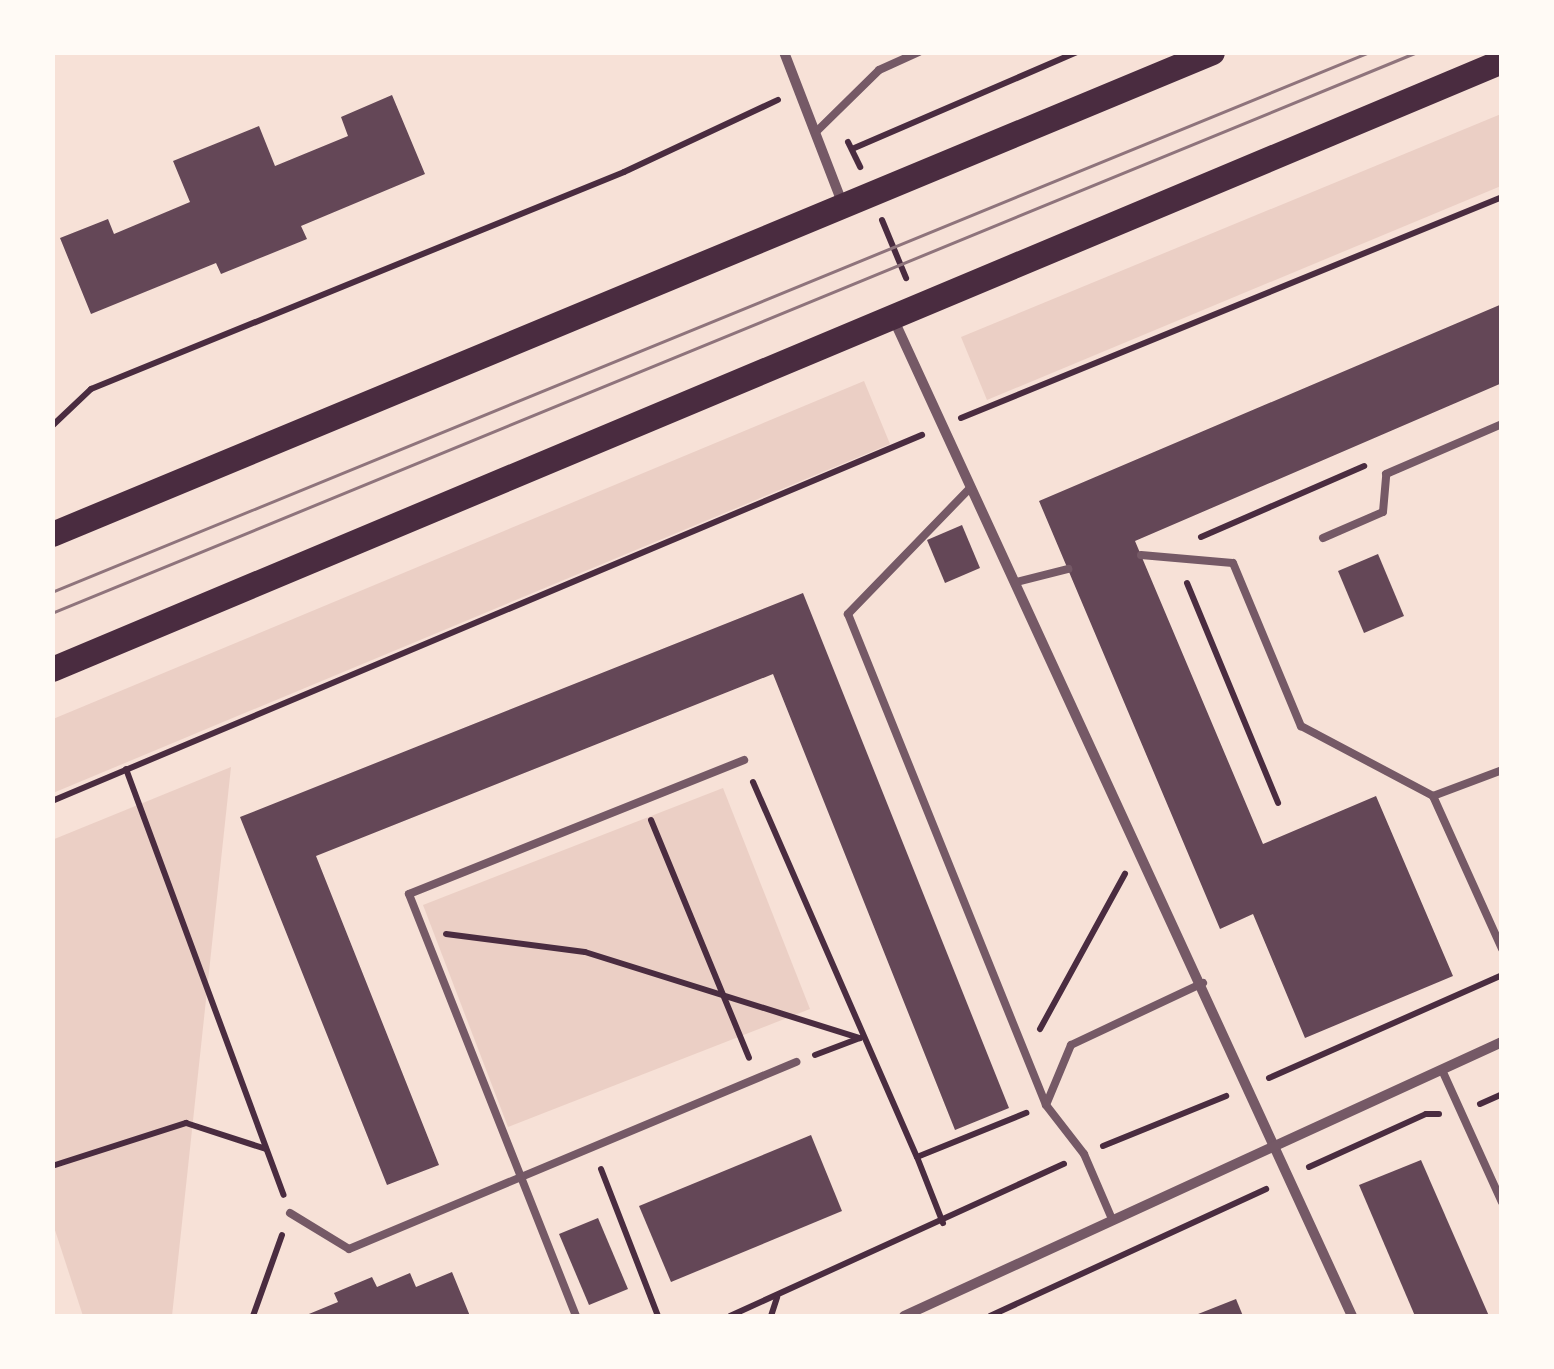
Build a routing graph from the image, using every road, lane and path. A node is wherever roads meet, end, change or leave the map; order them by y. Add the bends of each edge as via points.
1 (784, 52) edge
2 (920, 52) edge
3 (1077, 52) edge
4 (1212, 52) edge
5 (1502, 60) edge
6 (800, 90) junction
7 (816, 132) junction
8 (852, 149) dead end
9 (1502, 197) edge
10 (844, 206) junction
11 (892, 316) junction
12 (1502, 424) edge
13 (52, 426) edge
14 (943, 426) junction
15 (1374, 462) dead end
16 (972, 487) junction
17 (52, 534) edge
18 (1323, 538) dead end
19 (1141, 556) dead end
20 (1176, 556) junction
21 (1068, 570) dead end
22 (1016, 582) junction
23 (52, 669) edge
24 (744, 760) joint
25 (126, 770) junction
26 (1502, 770) edge
27 (1434, 796) junction
28 (52, 801) edge
29 (1278, 803) dead end
30 (646, 810) dead end
31 (1143, 854) junction
32 (423, 932) junction
33 (1502, 949) edge
34 (1502, 975) edge
35 (1203, 983) junction
36 (725, 996) junction
37 (861, 1038) junction
38 (1502, 1042) edge
39 (1025, 1054) junction
40 (796, 1062) joint
41 (1442, 1070) junction
42 (757, 1078) junction
43 (1251, 1086) junction
44 (1502, 1094) edge
45 (1046, 1105) junction
46 (1460, 1114) junction
47 (1275, 1145) junction
48 (594, 1149) junction
49 (267, 1150) junction
50 (1084, 1154) junction
51 (917, 1157) junction
52 (52, 1166) edge
53 (516, 1178) junction
54 (1291, 1178) junction
55 (1502, 1202) edge
56 (290, 1213) junction
57 (1112, 1219) junction
58 (943, 1223) junction
59 (778, 1297) junction
60 (253, 1316) edge
61 (576, 1316) edge
62 (658, 1316) edge
63 (730, 1316) edge
64 (770, 1316) edge
65 (904, 1316) edge
66 (990, 1316) edge
67 (1352, 1316) edge

1 - 6 street
2 - 7 lane via 879,70
3 - 8 path
4 - 10 main road
5 - 11 main road
6 - 7 street
6 - 13 path via 624,172 90,389
7 - 10 street
9 - 14 path
10 - 17 main road
11 - 14 street
11 - 23 main road
12 - 18 lane via 1386,474 1383,512
14 - 16 street
14 - 25 path
15 - 20 path via 1173,549
16 - 22 street
16 - 39 lane via 848,614
19 - 20 lane
20 - 27 lane via 1232,563 1301,726
20 - 29 path
21 - 22 lane
22 - 31 street
24 - 32 lane via 409,894
24 - 37 path
25 - 28 path
25 - 49 path
26 - 27 lane
27 - 33 lane
30 - 36 path
31 - 35 street
31 - 39 path via 1111,888 1076,969
32 - 36 path via 585,952
32 - 53 lane
34 - 43 path
35 - 43 street
35 - 45 lane via 1071,1045
36 - 37 path
36 - 42 path
37 - 40 path
37 - 51 path
38 - 41 street
39 - 45 lane
40 - 42 lane
41 - 46 lane
41 - 47 street
42 - 48 lane
43 - 47 street
43 - 50 path
44 - 46 path
45 - 50 lane
45 - 51 path
46 - 54 path via 1426,1114
46 - 55 lane
47 - 54 street
47 - 57 street
48 - 53 lane
48 - 62 path
49 - 52 path via 186,1124
49 - 56 path
50 - 57 lane
50 - 58 path
51 - 58 path
53 - 56 lane via 350,1249
53 - 61 lane
54 - 66 path
54 - 67 street
56 - 60 path
57 - 65 street
58 - 59 path
59 - 63 path
59 - 64 path

